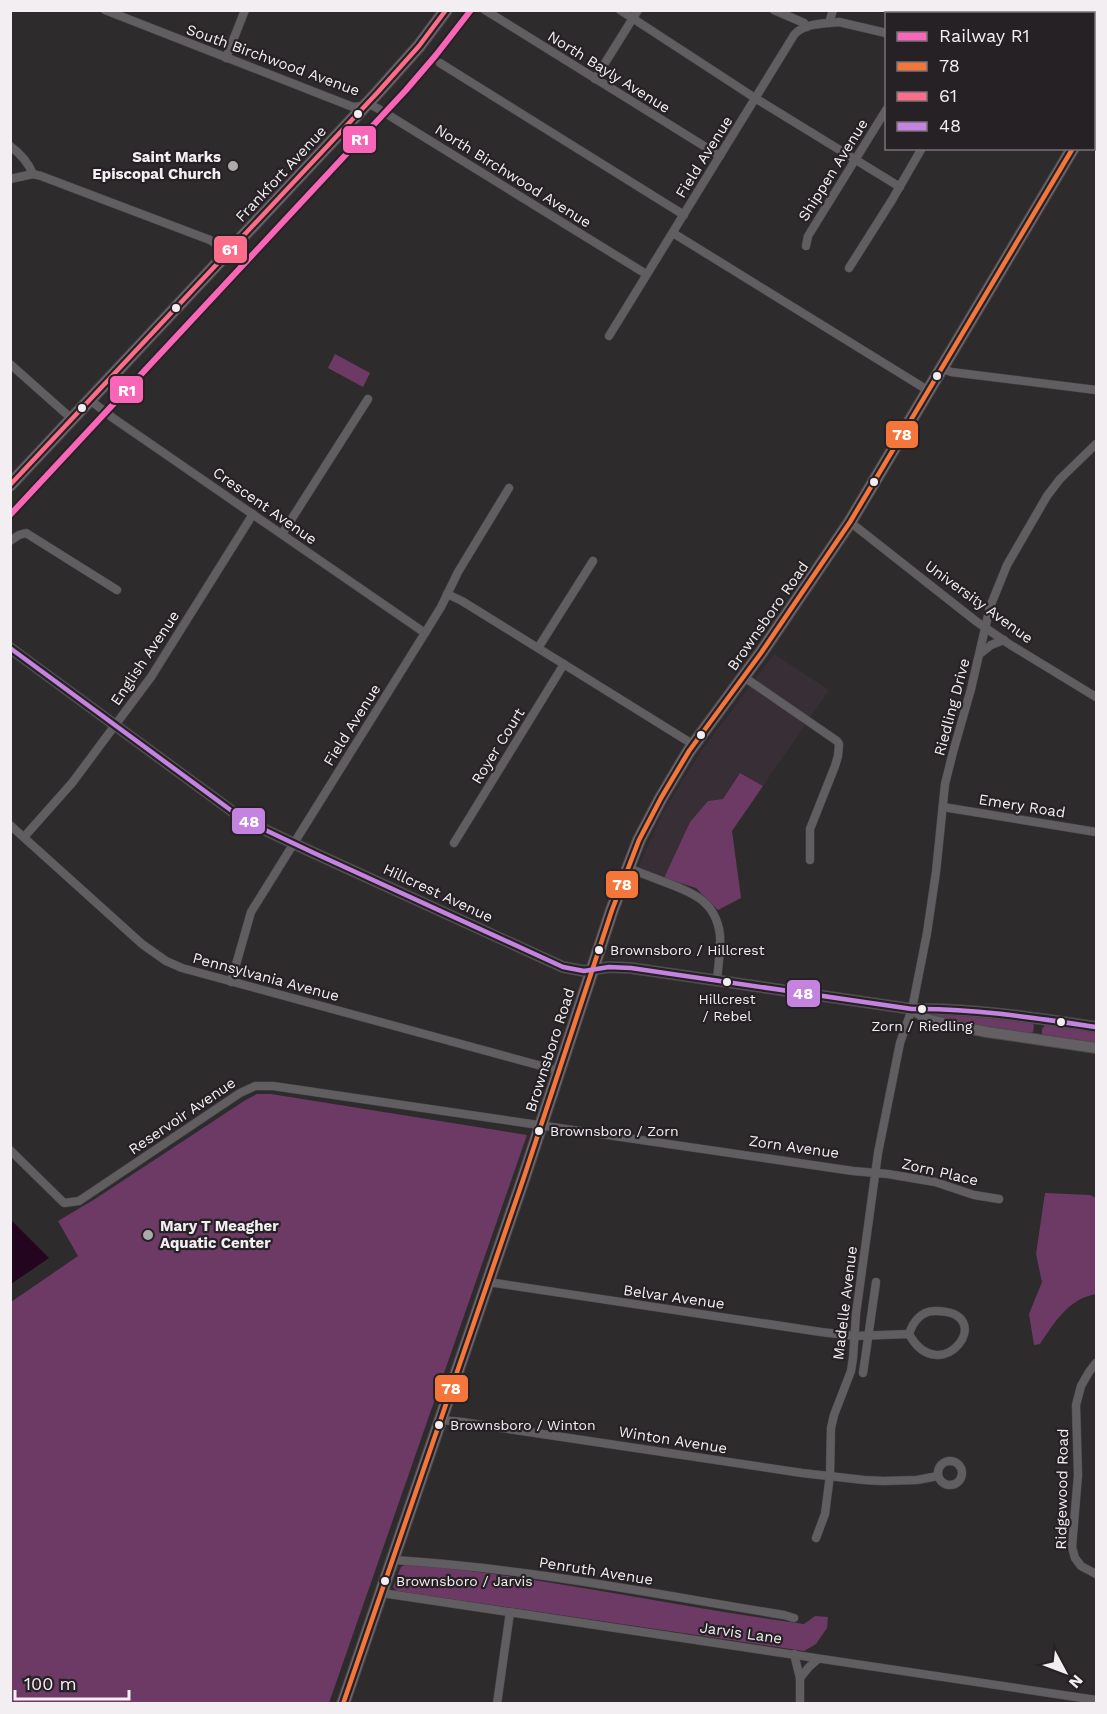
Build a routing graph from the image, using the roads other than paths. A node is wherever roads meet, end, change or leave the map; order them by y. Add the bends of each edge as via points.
1 (105, 10) edge
2 (245, 10) edge
3 (446, 10) edge
4 (485, 10) edge
5 (620, 10) edge
6 (774, 10) edge
7 (833, 10) edge
8 (635, 14) edge
9 (829, 23) junction
10 (807, 27) junction
11 (885, 33) edge
12 (226, 58) junction
13 (440, 63) dead end
14 (596, 79) junction
15 (755, 98) junction
16 (364, 106) junction
17 (885, 112) edge
18 (10, 146) edge
19 (921, 150) edge
20 (1072, 150) edge
21 (720, 156) junction
22 (855, 159) junction
23 (33, 174) junction
24 (10, 179) edge
25 (900, 187) junction
26 (684, 215) junction
27 (673, 233) junction
28 (806, 246) dead end
29 (228, 252) junction
30 (849, 268) dead end
31 (646, 274) junction
32 (609, 336) dead end
33 (10, 364) edge
34 (942, 368) junction
35 (1096, 390) edge
36 (929, 391) junction
37 (368, 399) dead end
38 (90, 400) junction
39 (72, 419) junction
40 (1096, 444) edge
41 (10, 485) edge
42 (509, 488) dead end
43 (253, 514) junction
44 (850, 522) junction
45 (282, 534) junction
46 (10, 541) edge
47 (592, 561) dead end
48 (117, 590) dead end
49 (447, 594) junction
50 (986, 628) junction
51 (425, 633) junction
52 (1004, 640) junction
53 (10, 648) edge
54 (538, 648) junction
55 (980, 654) junction
56 (564, 664) junction
57 (744, 677) junction
58 (1096, 697) edge
59 (114, 725) junction
60 (694, 744) junction
61 (943, 807) junction
62 (10, 825) edge
63 (1096, 832) edge
64 (24, 837) junction
65 (294, 843) junction
66 (454, 843) dead end
67 (810, 860) dead end
68 (628, 868) junction
69 (592, 970) junction
70 (717, 981) junction
71 (231, 982) junction
72 (912, 1009) junction
73 (1096, 1027) edge
74 (1096, 1048) edge
75 (560, 1071) junction
76 (541, 1126) junction
77 (10, 1150) edge
78 (875, 1174) junction
79 (999, 1199) dead end
80 (488, 1282) junction
81 (876, 1282) dead end
82 (909, 1334) junction
83 (868, 1335) junction
84 (855, 1336) junction
85 (1096, 1363) edge
86 (863, 1373) dead end
87 (441, 1420) junction
88 (830, 1476) junction
89 (938, 1476) dead end
90 (816, 1538) dead end
91 (394, 1560) junction
92 (1096, 1574) edge
93 (382, 1593) junction
94 (510, 1612) junction
95 (794, 1618) dead end
96 (794, 1654) junction
97 (818, 1659) junction
98 (800, 1678) junction
99 (1096, 1700) edge
100 (344, 1704) edge
101 (497, 1704) edge
102 (800, 1704) edge

1 - 12 street, South Birchwood Avenue
2 - 12 street
3 - 16 main road, Frankfort Avenue
4 - 14 street, North Bayly Avenue
5 - 8 street
6 - 10 street via 804,22
7 - 9 street
8 - 14 street
8 - 15 street
9 - 10 street
9 - 11 street
10 - 15 street, Field Avenue via 794,35
12 - 16 street, South Birchwood Avenue via 353,107
13 - 26 street
14 - 21 street, North Bayly Avenue
15 - 21 street, Field Avenue
15 - 22 street
16 - 29 main road, Frankfort Avenue
16 - 31 street, North Birchwood Avenue via 377,108
17 - 22 street, Shippen Avenue
18 - 23 street via 20,153
19 - 25 street
20 - 34 main road, Brownsboro Road
21 - 26 street, Field Avenue
22 - 25 street
22 - 28 street, Shippen Avenue via 808,236
23 - 24 street
23 - 29 street via 210,240
25 - 30 street
26 - 27 street, Field Avenue
27 - 31 street, Field Avenue
27 - 36 street
29 - 38 main road, Frankfort Avenue
31 - 32 street, Field Avenue
33 - 39 street
34 - 35 street
34 - 36 main road, Brownsboro Road
36 - 44 main road, Brownsboro Road
37 - 45 street
38 - 39 main road, Frankfort Avenue
38 - 43 street, Crescent Avenue
39 - 41 main road, Frankfort Avenue
40 - 50 street, Riedling Drive via 1060,479 1034,516 1001,578
42 - 49 street, Field Avenue
43 - 45 street, Crescent Avenue
43 - 59 street, English Avenue via 164,658
44 - 50 street, University Avenue
44 - 57 main road, Brownsboro Road
45 - 51 street, Crescent Avenue
46 - 48 street via 26,533
47 - 54 street
49 - 51 street, Field Avenue
49 - 54 street
50 - 52 street, University Avenue
50 - 55 street, Riedling Drive
51 - 65 street, Field Avenue
52 - 55 street
52 - 58 street, University Avenue
53 - 59 main road, Hillcrest Avenue
54 - 56 street
55 - 61 street, Riedling Drive via 946,778
56 - 60 street
56 - 66 street, Royer Court
57 - 60 main road, Brownsboro Road
57 - 67 street via 839,744 835,766 810,829
59 - 64 street, English Avenue via 72,783
59 - 65 main road, Hillcrest Avenue via 236,814
60 - 68 main road, Brownsboro Road via 648,822
61 - 63 street, Emery Road
61 - 72 street, Riedling Drive via 927,933
62 - 64 street, Pennsylvania Avenue
64 - 71 street, Pennsylvania Avenue via 152,952 182,968
65 - 69 main road, Hillcrest Avenue via 563,967
65 - 71 street, Field Avenue via 251,912
68 - 69 main road, Brownsboro Road
68 - 70 street via 686,890 711,909 720,934
69 - 70 main road, Hillcrest Avenue via 631,968
69 - 75 main road, Brownsboro Road
70 - 72 main road, Hillcrest Avenue
71 - 75 street, Pennsylvania Avenue
72 - 73 main road via 1041,1018
72 - 74 main road via 929,1020
72 - 78 street via 900,1043
75 - 76 main road, Brownsboro Road
76 - 77 street, Reservoir Avenue via 255,1086 71,1203 64,1203
76 - 78 street, Zorn Avenue
76 - 80 main road, Brownsboro Road
78 - 79 street, Zorn Place via 935,1182
78 - 84 street, Madelle Avenue
80 - 84 street, Belvar Avenue
80 - 87 main road, Brownsboro Road
81 - 83 street
82 - 82 street via 920,1315 930,1311 955,1314 965,1327 957,1346 939,1355 927,1353
82 - 83 street, Belvar Avenue
83 - 84 street, Belvar Avenue
83 - 86 street
84 - 88 street, Madelle Avenue via 851,1371 831,1428
85 - 92 street, Ridgewood Road via 1081,1386 1076,1405 1078,1475 1072,1547 1081,1566
87 - 88 street, Winton Avenue
87 - 91 main road, Brownsboro Road
88 - 89 street, Winton Avenue via 883,1481
88 - 90 street, Madelle Avenue via 825,1514
91 - 93 main road, Brownsboro Road
91 - 95 street, Penruth Avenue via 553,1578
93 - 94 street, Jarvis Lane
93 - 100 main road, Brownsboro Road
94 - 96 street, Jarvis Lane
94 - 101 street
96 - 97 street, Jarvis Lane
96 - 98 street
97 - 98 street
97 - 99 street, Jarvis Lane
98 - 102 street

